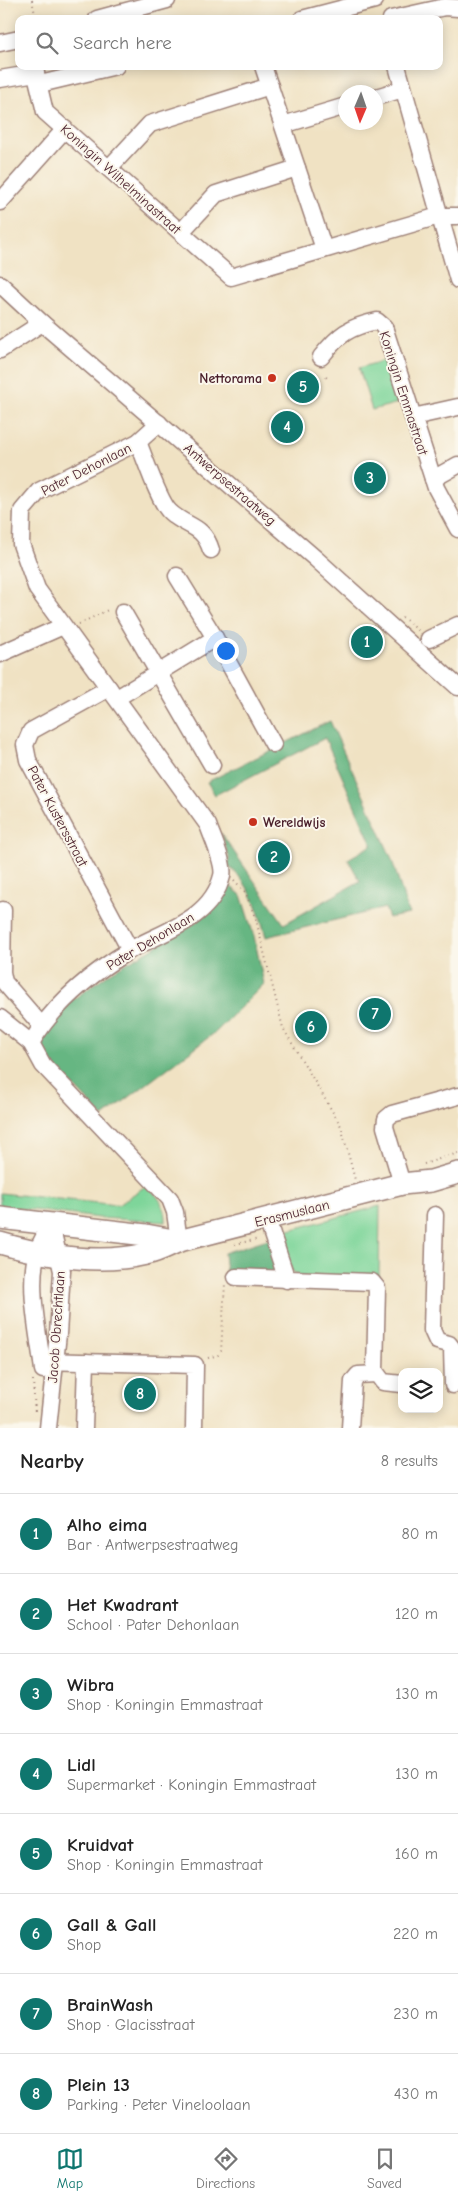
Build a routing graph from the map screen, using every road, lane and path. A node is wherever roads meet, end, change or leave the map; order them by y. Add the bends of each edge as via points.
1 (32, 0) edge
2 (167, 0) edge
3 (376, 0) edge
4 (458, 8) edge
5 (35, 15) edge
6 (112, 15) edge
7 (318, 15) edge
8 (382, 15) edge
9 (409, 15) edge
10 (15, 40) edge
11 (0, 43) edge
12 (76, 70) edge
13 (264, 70) edge
14 (398, 70) edge
15 (37, 74) edge
16 (0, 79) edge
17 (270, 86) junction
18 (403, 88) junction
19 (383, 95) edge
20 (338, 108) edge
21 (283, 124) junction
22 (65, 129) junction
23 (110, 168) junction
24 (297, 168) junction
25 (0, 202) edge
26 (439, 216) junction
27 (458, 216) edge
28 (181, 232) junction
29 (324, 249) junction
30 (458, 280) edge
31 (0, 284) edge
32 (42, 323) junction
33 (0, 350) edge
34 (321, 357) dead end
35 (326, 377) dead end
36 (329, 380) dead end
37 (458, 407) edge
38 (413, 417) junction
39 (159, 423) junction
40 (138, 442) junction
41 (458, 465) edge
42 (432, 479) junction
43 (458, 529) edge
44 (211, 550) dead end
45 (177, 576) dead end
46 (123, 612) joint
47 (458, 625) edge
48 (64, 628) junction
49 (215, 638) junction
50 (429, 639) dead end
51 (0, 654) edge
52 (158, 672) junction
53 (458, 688) edge
54 (113, 693) junction
55 (273, 744) dead end
56 (212, 765) dead end
57 (223, 875) junction
58 (3, 910) dead end
59 (130, 950) junction
60 (0, 1018) edge
61 (41, 1025) junction
62 (31, 1043) junction
63 (458, 1096) edge
64 (458, 1159) edge
65 (458, 1173) edge
66 (404, 1184) junction
67 (356, 1185) dead end
68 (435, 1215) dead end
69 (0, 1218) edge
70 (267, 1219) junction
71 (50, 1225) junction
72 (179, 1241) junction
73 (0, 1243) edge
74 (37, 1252) junction
75 (60, 1255) junction
76 (236, 1277) joint
77 (287, 1280) junction
78 (48, 1361) junction
79 (86, 1362) junction
80 (195, 1365) junction
81 (376, 1374) junction
82 (398, 1384) edge
83 (450, 1385) edge
84 (48, 1426) edge
85 (84, 1428) edge
86 (194, 1428) edge
87 (350, 1428) edge

1 - 5 path
2 - 6 street
3 - 7 street
3 - 8 street
4 - 9 street via 445,7
10 - 11 street
12 - 15 street
13 - 17 street
14 - 18 street
15 - 16 street
15 - 22 street, Koningin Wilhelminastraat via 45,112
17 - 21 street
17 - 23 street via 150,124
18 - 19 street
18 - 26 street
20 - 21 street
21 - 24 street
22 - 23 street, Koningin Wilhelminastraat
22 - 25 street
23 - 28 street, Koningin Wilhelminastraat
24 - 28 street via 216,194
24 - 29 street
26 - 27 street
26 - 29 street
26 - 30 street
28 - 29 street, Koningin Wilhelminastraat via 231,277
31 - 32 street, Antwerpsestraatweg
32 - 33 street
32 - 39 street, Antwerpsestraatweg
34 - 38 street, Koningin Emmastraat via 346,331 377,320 384,327
35 - 36 path
37 - 38 street
38 - 42 street, Koningin Emmastraat
39 - 40 street, Pater Dehonlaan
39 - 53 street, Antwerpsestraatweg
40 - 44 street via 170,512 200,531
40 - 48 street, Pater Dehonlaan via 39,491 22,511 21,544 27,565 37,589
41 - 42 street
42 - 43 street, Koningin Emmastraat
45 - 49 street
46 - 48 path via 124,602
46 - 52 street
47 - 50 street
48 - 51 street
48 - 54 street, Pater Dehonlaan
49 - 52 street
49 - 55 street
52 - 54 street
52 - 56 street
54 - 57 street, Pater Dehonlaan via 208,826
54 - 59 street, Pater Kustersstraat via 31,731 25,745 28,760
57 - 59 street, Pater Dehonlaan via 214,894 187,922
57 - 67 path via 237,882 246,893 256,920 283,1028 341,1126
58 - 61 street via 4,982
59 - 61 street, Pater Dehonlaan via 86,981
60 - 62 street
61 - 62 street, Pater Dehonlaan
62 - 72 street via 44,1065 170,1199
63 - 66 street via 392,1114 386,1119 385,1128
64 - 66 main road, Erasmuslaan via 432,1168
65 - 66 main road, Erasmuslaan
66 - 70 main road, Erasmuslaan
68 - 83 street via 432,1330 437,1341 452,1348
69 - 71 main road, Erasmuslaan
70 - 72 main road, Erasmuslaan
70 - 77 street
71 - 72 main road, Erasmuslaan
71 - 74 street, Jacob Obrechtlaan
71 - 75 street, Jacob Obrechtlaan
72 - 75 main road, Erasmuslaan via 146,1254 88,1258
73 - 74 main road, Erasmuslaan
74 - 75 main road, Erasmuslaan
74 - 78 street, Jacob Obrechtlaan via 34,1268 37,1336
75 - 78 street, Jacob Obrechtlaan via 62,1271
76 - 77 street
76 - 80 path via 225,1283 221,1351
77 - 81 street via 372,1282 376,1288
78 - 79 street
78 - 84 street, Jacob Obrechtlaan
79 - 80 street
79 - 85 street
80 - 86 street
81 - 82 street via 388,1383
81 - 87 street via 358,1375 353,1381

